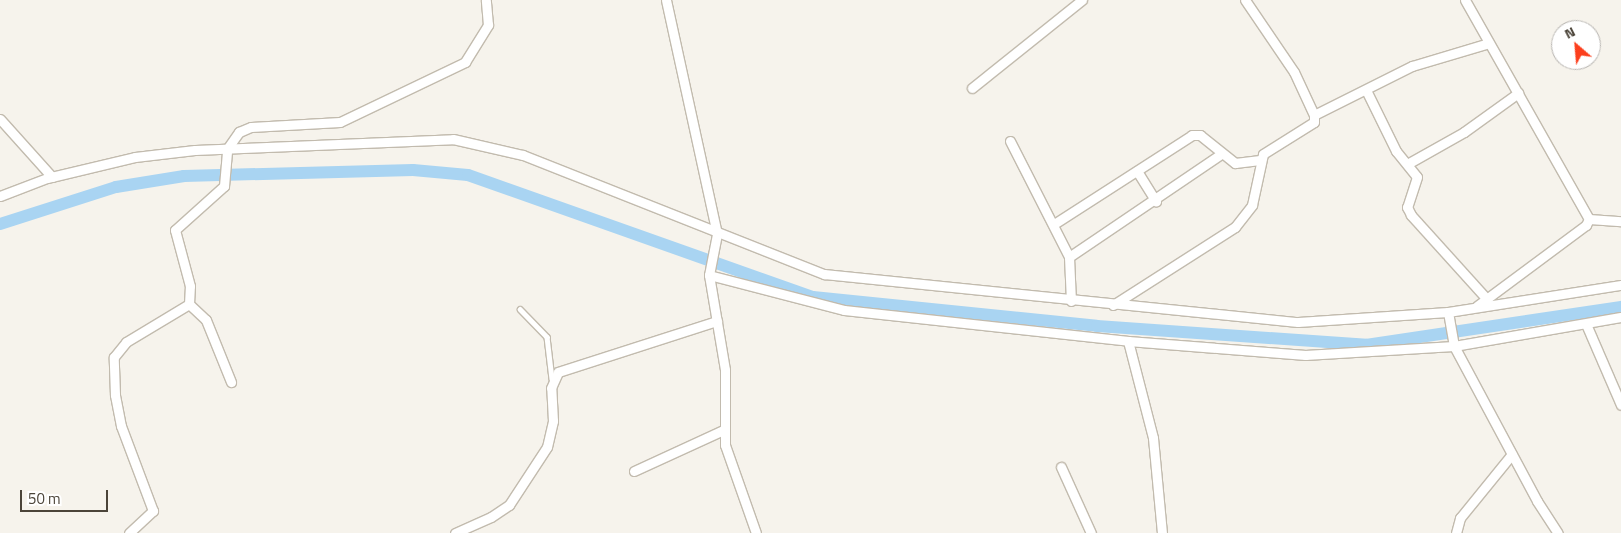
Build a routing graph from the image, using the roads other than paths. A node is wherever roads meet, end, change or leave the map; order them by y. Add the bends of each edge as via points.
1 (486, 0) edge
2 (666, 0) edge
3 (1082, 0) edge
4 (1245, 0) edge
5 (1465, 0) edge
6 (1490, 43) junction
7 (972, 88) dead end
8 (1366, 90) junction
9 (1518, 93) junction
10 (1314, 115) junction
11 (0, 119) edge
12 (1010, 142) dead end
13 (227, 152) junction
14 (1221, 154) junction
15 (1260, 160) junction
16 (1409, 163) junction
17 (1137, 171) junction
18 (52, 177) junction
19 (0, 196) edge
20 (1156, 201) junction
21 (1589, 219) junction
22 (1621, 222) edge
23 (1054, 224) junction
24 (716, 239) junction
25 (1069, 257) junction
26 (709, 270) junction
27 (1621, 285) edge
28 (1487, 299) junction
29 (1071, 300) junction
30 (189, 304) junction
31 (1113, 305) junction
32 (1475, 307) junction
33 (520, 309) dead end
34 (1448, 315) junction
35 (1621, 318) edge
36 (717, 321) junction
37 (1586, 324) junction
38 (1128, 341) junction
39 (1452, 343) junction
40 (552, 379) junction
41 (231, 382) dead end
42 (1621, 405) edge
43 (723, 430) junction
44 (1512, 454) junction
45 (1061, 467) dead end
46 (634, 471) dead end
47 (129, 533) edge
48 (455, 533) edge
49 (756, 533) edge
50 (1091, 533) edge
51 (1162, 533) edge
52 (1456, 533) edge
53 (1558, 533) edge

1 - 13 street via 488,25 465,62 340,122 251,127 239,132
2 - 24 street
3 - 7 street
4 - 10 street via 1294,72
5 - 6 street
6 - 8 street via 1420,64
6 - 9 street
8 - 10 street
8 - 16 street via 1396,151
9 - 16 street via 1464,132
9 - 21 street
10 - 15 street via 1310,128 1270,150
11 - 18 street
12 - 23 street
13 - 18 street via 118,159
13 - 24 street via 430,138 472,142 550,165
13 - 30 street via 226,180 218,192 175,230 190,286
14 - 15 street via 1235,163
14 - 17 street via 1200,135 1192,135
14 - 20 street
15 - 31 street via 1258,185 1246,217
16 - 28 street via 1417,177 1407,207 1411,215
17 - 20 street
17 - 23 street
18 - 19 street
20 - 25 street
21 - 22 street
21 - 28 street via 1586,226
23 - 25 street
24 - 26 street
24 - 29 street via 824,274
25 - 29 street
26 - 36 street
26 - 38 street via 844,310
27 - 32 street
28 - 32 street
29 - 31 street
30 - 41 street via 206,320
30 - 47 street via 126,342 114,357 114,395 121,426 153,510
31 - 34 street via 1298,322
32 - 34 street
33 - 40 lane via 547,337
34 - 39 street
35 - 37 street
36 - 40 street via 572,364
36 - 43 street via 725,370
37 - 39 street
37 - 42 street
38 - 39 street via 1326,355
38 - 51 street via 1153,438
39 - 44 street
40 - 48 street via 554,420 547,447 509,505 492,518
43 - 46 street
43 - 49 street
44 - 52 street via 1460,518
44 - 53 street
45 - 50 street

